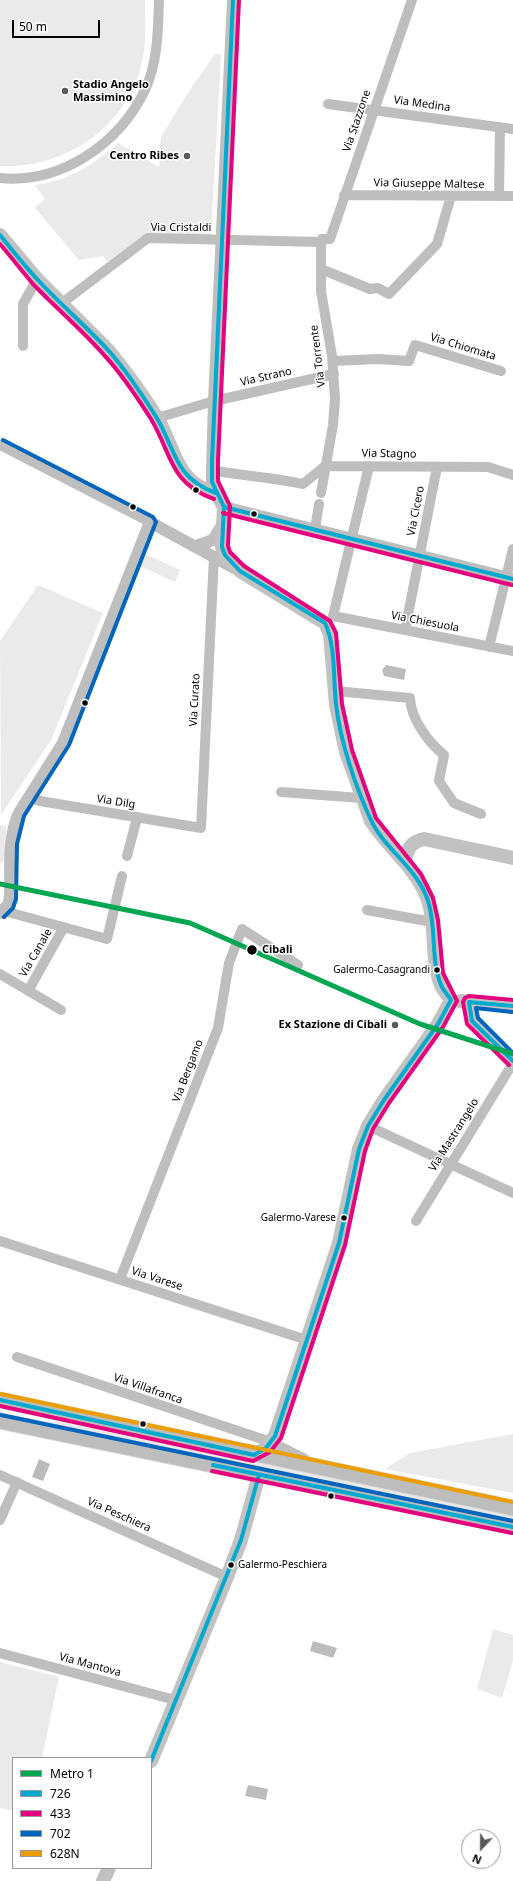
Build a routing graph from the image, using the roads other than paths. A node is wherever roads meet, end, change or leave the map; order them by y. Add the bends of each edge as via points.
1 (159, 0) edge
2 (233, 0) edge
3 (412, 0) edge
4 (328, 104) dead end
5 (374, 109) junction
6 (500, 127) junction
7 (513, 129) edge
8 (0, 178) edge
9 (344, 195) junction
10 (451, 196) junction
11 (499, 196) junction
12 (513, 196) edge
13 (0, 235) edge
14 (222, 240) junction
15 (321, 242) junction
16 (321, 269) junction
17 (37, 278) junction
18 (62, 303) junction
19 (23, 346) dead end
20 (333, 361) junction
21 (501, 371) dead end
22 (334, 374) junction
23 (214, 401) junction
24 (157, 418) junction
25 (0, 445) edge
26 (212, 466) junction
27 (325, 466) junction
28 (369, 466) junction
29 (437, 467) junction
30 (513, 475) edge
31 (216, 493) junction
32 (321, 493) dead end
33 (319, 504) dead end
34 (224, 507) junction
35 (150, 522) junction
36 (222, 525) junction
37 (315, 529) junction
38 (352, 538) junction
39 (196, 546) junction
40 (513, 549) edge
41 (420, 555) junction
42 (214, 556) junction
43 (240, 571) junction
44 (509, 578) edge
45 (329, 620) junction
46 (405, 630) junction
47 (489, 647) junction
48 (513, 651) edge
49 (336, 691) junction
50 (281, 792) dead end
51 (28, 798) junction
52 (361, 798) junction
53 (481, 814) dead end
54 (137, 818) junction
55 (201, 828) joint
56 (126, 856) dead end
57 (513, 858) edge
58 (405, 860) junction
59 (122, 876) dead end
60 (367, 910) dead end
61 (2, 912) edge
62 (432, 922) junction
63 (64, 927) junction
64 (298, 965) dead end
65 (0, 974) edge
66 (28, 991) junction
67 (451, 1000) junction
68 (469, 1002) junction
69 (513, 1006) edge
70 (61, 1010) dead end
71 (513, 1062) edge
72 (368, 1126) junction
73 (449, 1164) junction
74 (513, 1193) edge
75 (416, 1221) dead end
76 (0, 1241) edge
77 (120, 1279) junction
78 (307, 1340) junction
79 (17, 1357) dead end
80 (0, 1400) edge
81 (0, 1421) edge
82 (271, 1442) junction
83 (254, 1455) junction
84 (335, 1472) junction
85 (0, 1475) edge
86 (259, 1475) junction
87 (16, 1482) junction
88 (513, 1508) edge
89 (0, 1520) edge
90 (513, 1527) edge
91 (228, 1577) junction
92 (0, 1653) edge
93 (175, 1700) junction
94 (152, 1758) edge
95 (109, 1869) edge
96 (103, 1881) edge

1 - 8 street via 154,62 145,89 120,128 89,155 69,166 29,178
2 - 14 street
3 - 5 street, Via Stazzone
4 - 5 street, Via Medina
5 - 6 street, Via Medina
5 - 9 street, Via Stazzone
6 - 7 street, Via Medina
6 - 11 street
9 - 10 street, Via Giuseppe Maltese
9 - 15 street, Via Stazzone via 330,239 322,239
10 - 11 street, Via Giuseppe Maltese
10 - 16 street via 437,244 389,294
11 - 12 street, Via Giuseppe Maltese
13 - 17 main road
14 - 15 street, Via Cristaldi
14 - 18 street, Via Cristaldi via 148,238
14 - 23 street
15 - 16 street, Via Torrente
16 - 20 street, Via Torrente via 321,291
17 - 18 main road
17 - 19 street via 23,304
18 - 24 main road via 109,351
20 - 21 street, Via Chiomata via 409,361 415,344
20 - 22 street, Via Torrente
22 - 23 street, Via Strano
22 - 27 street, Via Torrente via 333,426
23 - 24 street, Via Strano
23 - 26 street
24 - 31 main road via 182,471 198,486
25 - 35 street
26 - 27 street via 250,477 271,477 303,484
26 - 31 street via 212,482
27 - 28 street, Via Stagno
27 - 32 street, Via Torrente
28 - 29 street, Via Stagno
28 - 38 street
29 - 30 street, Via Stagno via 488,467
29 - 41 street, Via Cicero
31 - 34 main road
33 - 37 street
34 - 36 main road
34 - 37 street
35 - 39 street
35 - 51 street via 63,743
36 - 39 street via 213,540
36 - 43 main road via 222,547 225,555
37 - 38 street
38 - 41 street
38 - 45 street
39 - 42 street
40 - 44 street
41 - 44 street
41 - 46 street, Via Cicero
42 - 43 street
42 - 55 street, Via Curato
43 - 45 main road
44 - 47 street
45 - 46 street, Via Chiesuola
45 - 49 main road
46 - 47 street, Via Chiesuola
47 - 48 street, Via Chiesuola
49 - 52 main road via 346,752
49 - 53 street via 410,698 410,706 431,744 444,755 439,781 454,803
50 - 52 street
51 - 54 street, Via Dilg
51 - 61 street via 14,825 10,845 10,898
52 - 58 main road via 378,831
54 - 55 street, Via Dilg
54 - 56 street
57 - 58 main road via 424,839 414,841 408,848
58 - 62 main road via 424,891
59 - 63 street via 107,939
60 - 62 street
61 - 63 street
62 - 67 main road via 436,970
63 - 66 street, Via Canale
64 - 77 street, Via Bergamo via 242,929 229,963 218,1028
65 - 66 street
66 - 70 street
67 - 68 main road
67 - 72 main road via 438,1024
68 - 69 main road
68 - 71 main road via 472,1021
71 - 73 street, Via Mastrangelo
72 - 73 street
72 - 78 main road via 359,1149 339,1243
73 - 74 street
73 - 75 street, Via Mastrangelo
76 - 77 street, Via Varese
77 - 78 street, Via Varese
78 - 82 main road
79 - 82 street, Via Villafranca
80 - 83 main road
81 - 86 main road
82 - 83 main road
82 - 84 street, Via Villafranca
83 - 84 main road
84 - 88 main road
85 - 87 street, Via Peschiera
86 - 90 main road
86 - 91 main road
87 - 89 street
87 - 91 street, Via Peschiera
91 - 93 main road
92 - 93 street, Via Mantova
93 - 94 main road
95 - 96 main road

